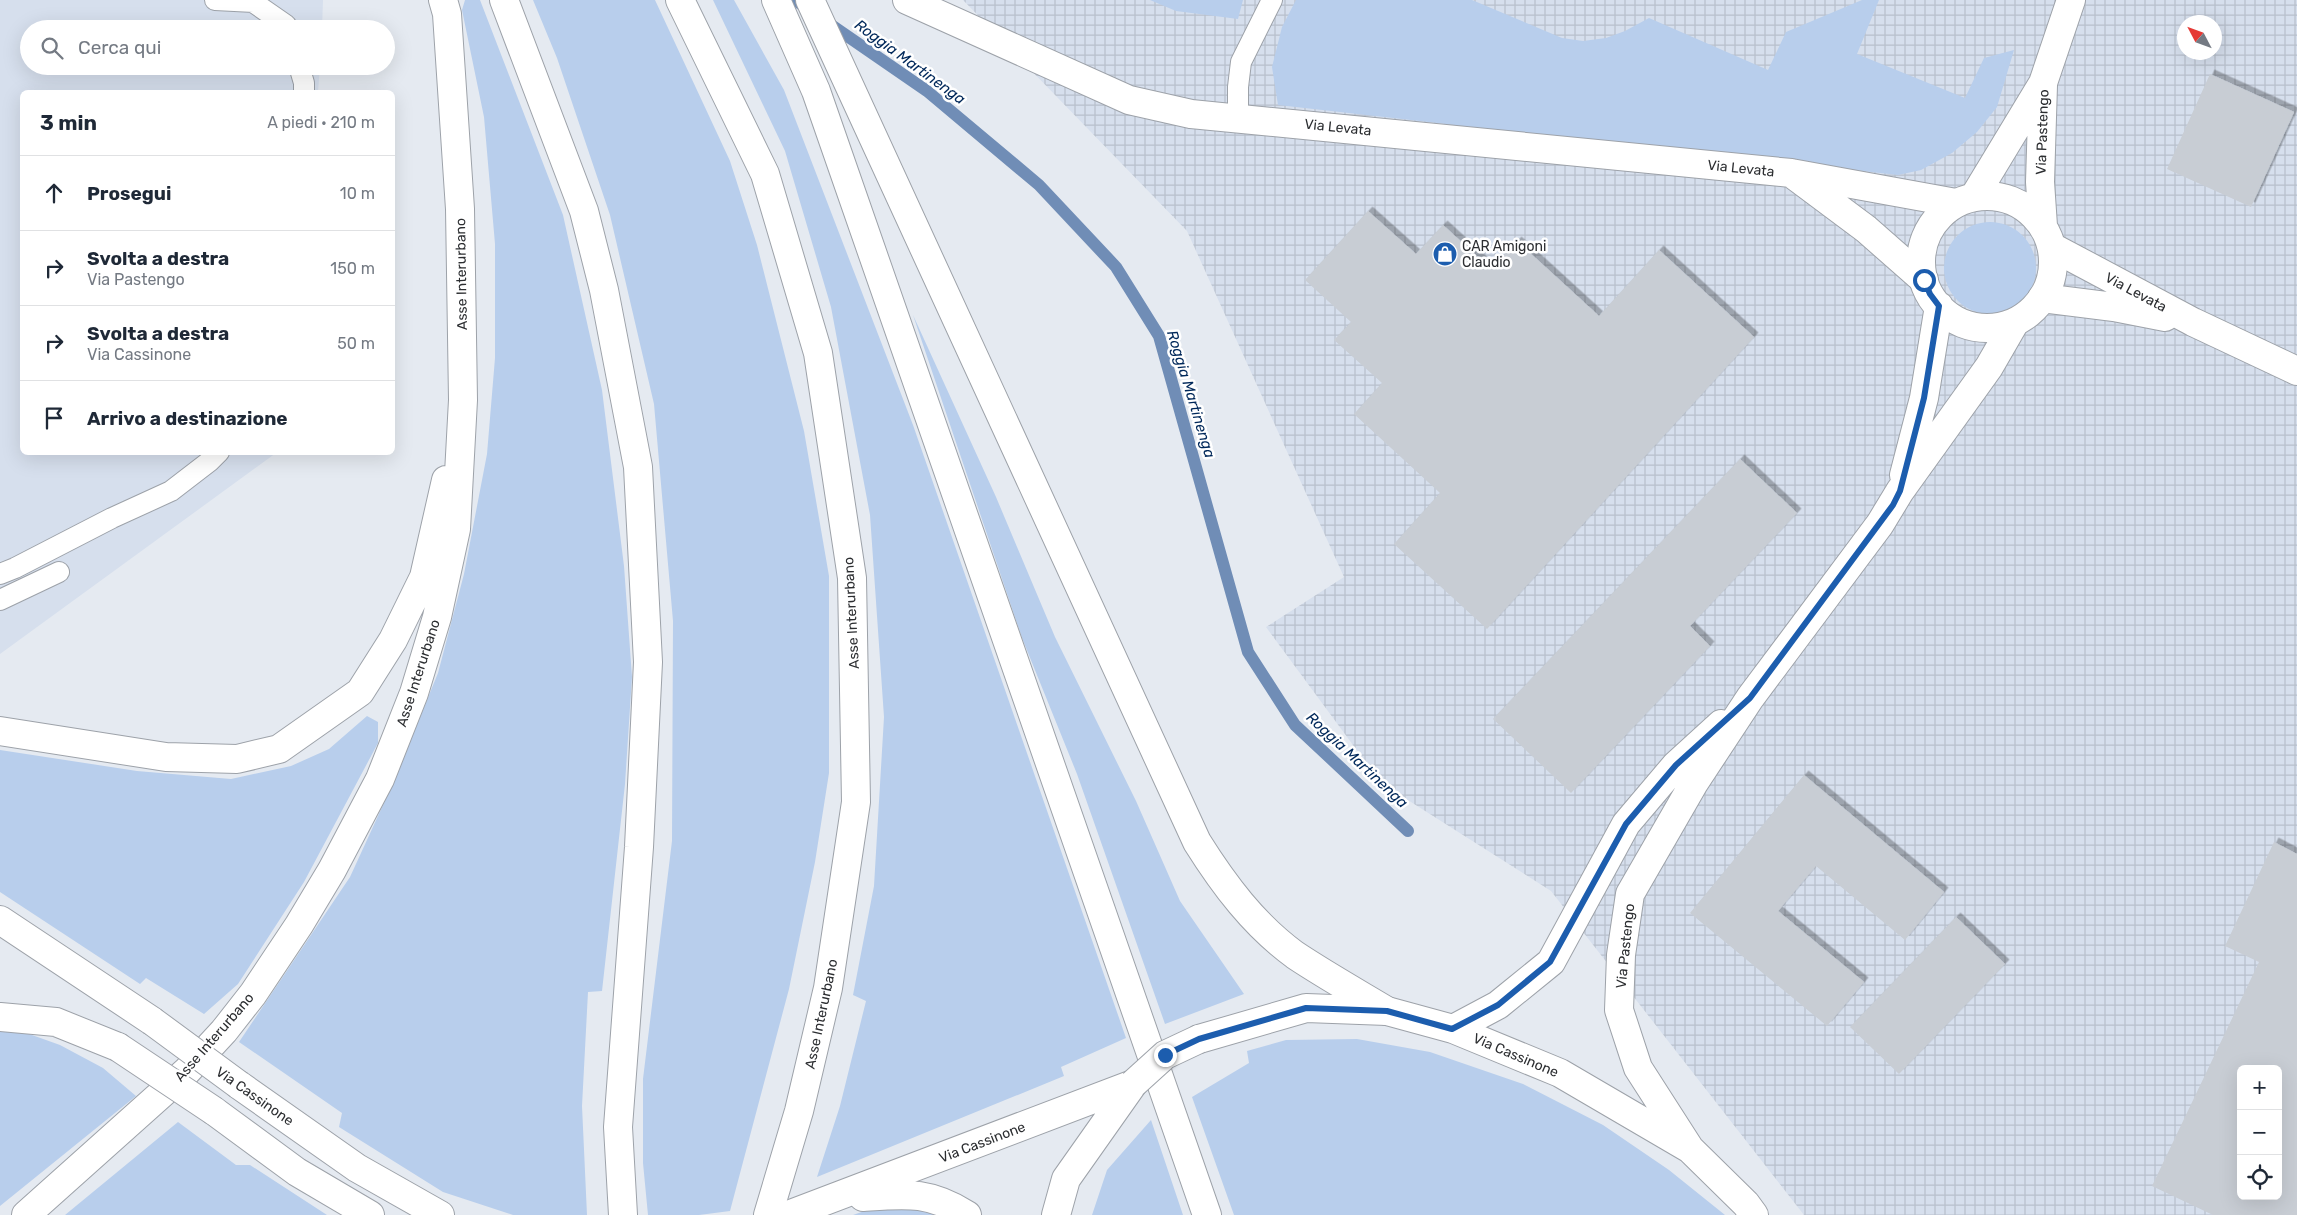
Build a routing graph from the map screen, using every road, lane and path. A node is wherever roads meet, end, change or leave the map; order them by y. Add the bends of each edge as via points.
1 (215, 0) edge
2 (443, 0) edge
3 (504, 0) edge
4 (680, 0) edge
5 (810, 0) edge
6 (907, 0) edge
7 (1272, 0) edge
8 (2071, 0) edge
9 (252, 1) edge
10 (780, 7) edge
11 (278, 20) edge
12 (302, 75) edge
13 (2043, 82) junction
14 (304, 90) edge
15 (1238, 117) junction
16 (1792, 173) junction
17 (1965, 200) junction
18 (2048, 236) junction
19 (1924, 280) junction
20 (2042, 298) junction
21 (1939, 306) junction
22 (2015, 322) junction
23 (2193, 322) junction
24 (2297, 371) edge
25 (463, 400) junction
26 (215, 455) edge
27 (1900, 491) junction
28 (58, 572) dead end
29 (0, 574) edge
30 (0, 600) edge
31 (1750, 698) junction
32 (0, 732) edge
33 (0, 920) edge
34 (1387, 1011) junction
35 (0, 1017) edge
36 (1452, 1029) junction
37 (1132, 1084) junction
38 (1690, 1149) junction
39 (832, 1200) junction
40 (26, 1215) edge
41 (370, 1215) edge
42 (440, 1215) edge
43 (623, 1215) edge
44 (768, 1215) edge
45 (788, 1215) edge
46 (967, 1215) edge
47 (1056, 1215) edge
48 (1207, 1215) edge
49 (1754, 1215) edge

1 - 9 lane
2 - 25 main road, Asse Interurbano via 447,14 460,209
3 - 43 main road via 584,212 604,290 638,467 648,662 639,847 618,1127
4 - 44 main road, Asse Interurbano via 765,174 818,353 852,578 856,802 828,988 799,1111
5 - 34 main road via 1197,842 1220,880 1247,912 1280,942
6 - 15 main road, Via Levata via 1129,100 1192,114
7 - 15 lane via 1241,62
8 - 13 main road
9 - 11 lane
10 - 48 main road via 816,91
12 - 14 lane
13 - 17 main road, Via Pastengo
13 - 18 main road, Via Pastengo via 2040,182
15 - 16 main road, Via Levata
16 - 17 main road, Via Levata
16 - 19 main road, Via Levata via 1866,229
17 - 18 main road via 1990,195 2020,204 2033,213
17 - 19 main road via 1941,214 1931,228 1923,245
18 - 20 main road via 2053,264 2050,282
18 - 23 main road, Via Levata
19 - 21 main road
20 - 22 main road via 2035,308
20 - 23 main road, Via Levata
21 - 22 main road via 1952,317 1983,328
21 - 27 main road, Via Pastengo via 1924,398
22 - 27 main road, Via Pastengo via 1989,367
23 - 24 main road, Via Levata
25 - 32 main road via 424,578 394,640 360,692 279,749 237,758 166,757
25 - 40 main road, Asse Interurbano via 456,529 436,617 414,693 380,779 337,861 264,979 188,1071
26 - 29 lane via 171,491
27 - 31 main road, Via Pastengo via 1880,524
28 - 30 lane
31 - 36 main road, Via Pastengo via 1676,765 1626,824 1550,962 1498,1005
31 - 38 main road, Via Pastengo via 1694,783 1630,894 1619,1010 1638,1068
33 - 42 main road, Via Cassinone, bridge via 152,1021 357,1168
34 - 36 main road, Via Cassinone
34 - 37 main road, Via Cassinone, bridge via 1306,1008 1199,1039 1165,1055
35 - 41 main road, bridge via 56,1022 118,1047 297,1172
36 - 38 main road, Via Cassinone via 1560,1073
37 - 39 main road, Via Cassinone
37 - 47 main road, Via Cassinone via 1066,1179
38 - 49 main road, Via Cassinone
39 - 45 main road, Via Cassinone
39 - 46 main road, Via Cassinone via 910,1193 948,1203

